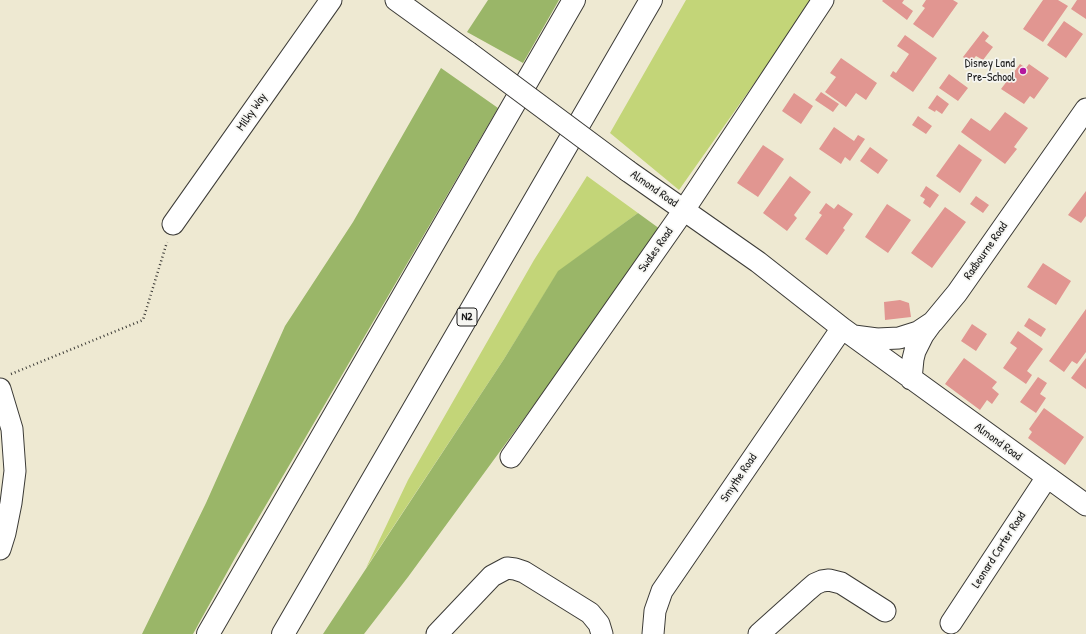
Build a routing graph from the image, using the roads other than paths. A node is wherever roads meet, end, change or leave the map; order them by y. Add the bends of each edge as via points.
1 (331, 0) edge
2 (396, 0) edge
3 (574, 0) edge
4 (651, 0) edge
5 (823, 0) edge
6 (1086, 109) edge
7 (684, 210) junction
8 (173, 224) road end
9 (933, 322) junction
10 (848, 332) junction
11 (911, 379) junction
12 (4, 382) edge
13 (511, 457) dead end
14 (1047, 477) junction
15 (1086, 505) edge
16 (0, 549) edge
17 (885, 611) dead end
18 (951, 623) dead end
19 (442, 632) edge
20 (208, 634) edge
21 (283, 634) edge
22 (602, 634) edge
23 (652, 634) edge
24 (759, 634) edge

1 - 8 street, Milky Way
2 - 7 street, Almond Road, bridge
3 - 20 highway
4 - 21 highway, N2
5 - 7 street, Swales Road
6 - 9 street, Radbourne Road via 957,293
7 - 10 street, Almond Road via 758,262
7 - 13 street, Swales Road
9 - 10 street, Radbourne Road via 918,332 900,338 878,339
9 - 11 street via 915,351
10 - 11 street, Almond Road
10 - 23 street, Smythe Road via 662,591 655,611
11 - 14 street, Almond Road
12 - 16 street via 12,429 15,471 11,503
14 - 15 street, Almond Road
14 - 18 street, Leonard Carter Road
17 - 24 street via 841,583 822,581 815,584
19 - 22 street via 492,576 507,568 524,572 590,613 599,624

